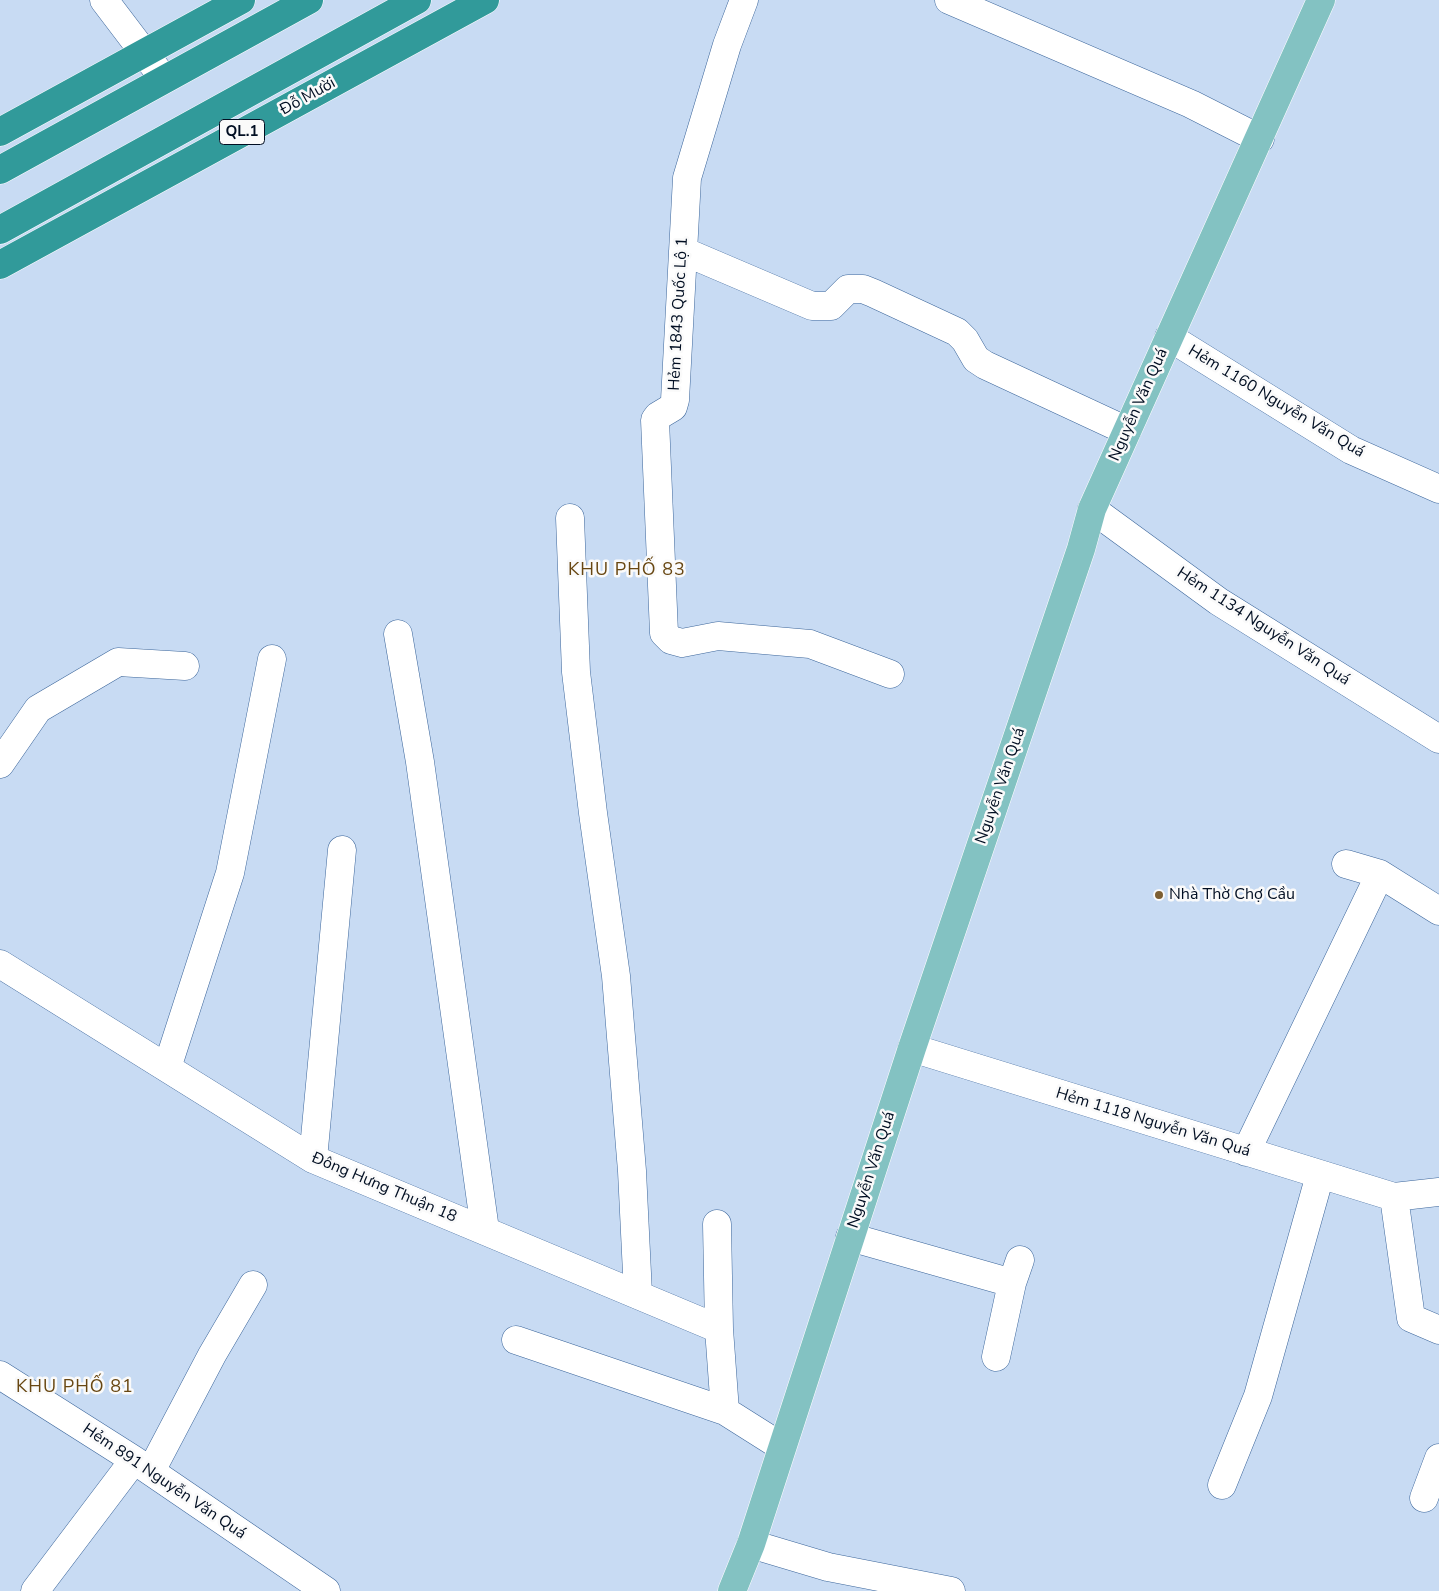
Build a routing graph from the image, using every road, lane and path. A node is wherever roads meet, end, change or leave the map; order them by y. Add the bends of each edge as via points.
1 (104, 0) edge
2 (241, 0) edge
3 (308, 0) edge
4 (417, 0) edge
5 (485, 0) edge
6 (744, 0) edge
7 (949, 0) edge
8 (1321, 0) edge
9 (146, 52) junction
10 (164, 79) junction
11 (0, 131) edge
12 (1260, 139) junction
13 (0, 170) edge
14 (0, 230) edge
15 (683, 251) junction
16 (0, 265) edge
17 (1169, 337) junction
18 (1127, 432) junction
19 (1439, 489) edge
20 (1092, 509) junction
21 (570, 518) dead end
22 (398, 634) dead end
23 (272, 659) dead end
24 (185, 666) dead end
25 (890, 674) dead end
26 (1439, 739) edge
27 (0, 764) edge
28 (342, 850) dead end
29 (1346, 864) dead end
30 (1380, 874) junction
31 (1439, 911) edge
32 (0, 964) edge
33 (912, 1048) junction
34 (167, 1068) junction
35 (1246, 1152) junction
36 (313, 1159) junction
37 (1320, 1174) junction
38 (1439, 1192) edge
39 (1394, 1197) junction
40 (717, 1224) dead end
41 (485, 1230) junction
42 (850, 1237) junction
43 (253, 1285) dead end
44 (638, 1294) junction
45 (719, 1329) junction
46 (1439, 1330) edge
47 (516, 1340) dead end
48 (996, 1357) dead end
49 (0, 1375) edge
50 (725, 1412) junction
51 (782, 1447) junction
52 (1439, 1458) edge
53 (142, 1466) junction
54 (1222, 1485) dead end
55 (1424, 1498) dead end
56 (752, 1544) junction
57 (312, 1587) edge
58 (35, 1591) edge
59 (732, 1591) edge
60 (951, 1591) edge

1 - 9 street
2 - 9 highway
3 - 10 highway
4 - 14 highway, Đỗ Mười / QL.1
5 - 16 highway, Đỗ Mười / QL.1
6 - 15 street, Hẻm 1843 Quốc Lộ 1 via 687,178
7 - 12 street via 1191,104
8 - 12 main road, Nguyễn Văn Quá
9 - 10 street
9 - 11 highway
10 - 13 highway
12 - 17 main road, Nguyễn Văn Quá
15 - 18 street via 812,306 831,306 848,289 868,291 957,332 985,366
15 - 25 street, Hẻm 1843 Quốc Lộ 1 via 675,400 672,407 658,416 654,425 664,633 670,640 682,643 718,636 810,644
17 - 18 main road, Nguyễn Văn Quá
17 - 19 street, Hẻm 1160 Nguyễn Văn Quá via 1351,450
18 - 20 main road, Nguyễn Văn Quá
20 - 26 street, Hẻm 1134 Nguyễn Văn Quá via 1218,601
20 - 33 main road, Nguyễn Văn Quá via 1078,559
21 - 44 street via 576,672 616,976
22 - 41 street via 420,762
23 - 34 street via 230,873
24 - 27 street via 118,662 38,709
28 - 36 street
29 - 30 street
30 - 31 street
30 - 35 street
32 - 34 street, Đông Hưng Thuận 18
33 - 35 street, Hẻm 1118 Nguyễn Văn Quá
33 - 42 main road, Nguyễn Văn Quá
34 - 36 street, Đông Hưng Thuận 18
35 - 37 street, Hẻm 1118 Nguyễn Văn Quá
36 - 41 street, Đông Hưng Thuận 18
37 - 39 street, Hẻm 1118 Nguyễn Văn Quá
37 - 54 street via 1258,1396
38 - 39 street
39 - 46 street via 1411,1318
40 - 45 street
41 - 44 street, Đông Hưng Thuận 18
42 - 48 street via 1016,1271
42 - 51 main road, Nguyễn Văn Quá
43 - 53 street
44 - 45 street, Đông Hưng Thuận 18
45 - 50 street
47 - 50 street
49 - 53 street, Hẻm 891 Nguyễn Văn Quá
50 - 51 street
51 - 56 main road, Nguyễn Văn Quá
52 - 55 street
53 - 57 street, Hẻm 891 Nguyễn Văn Quá
53 - 58 street
56 - 59 main road, Nguyễn Văn Quá
56 - 60 street via 828,1567

